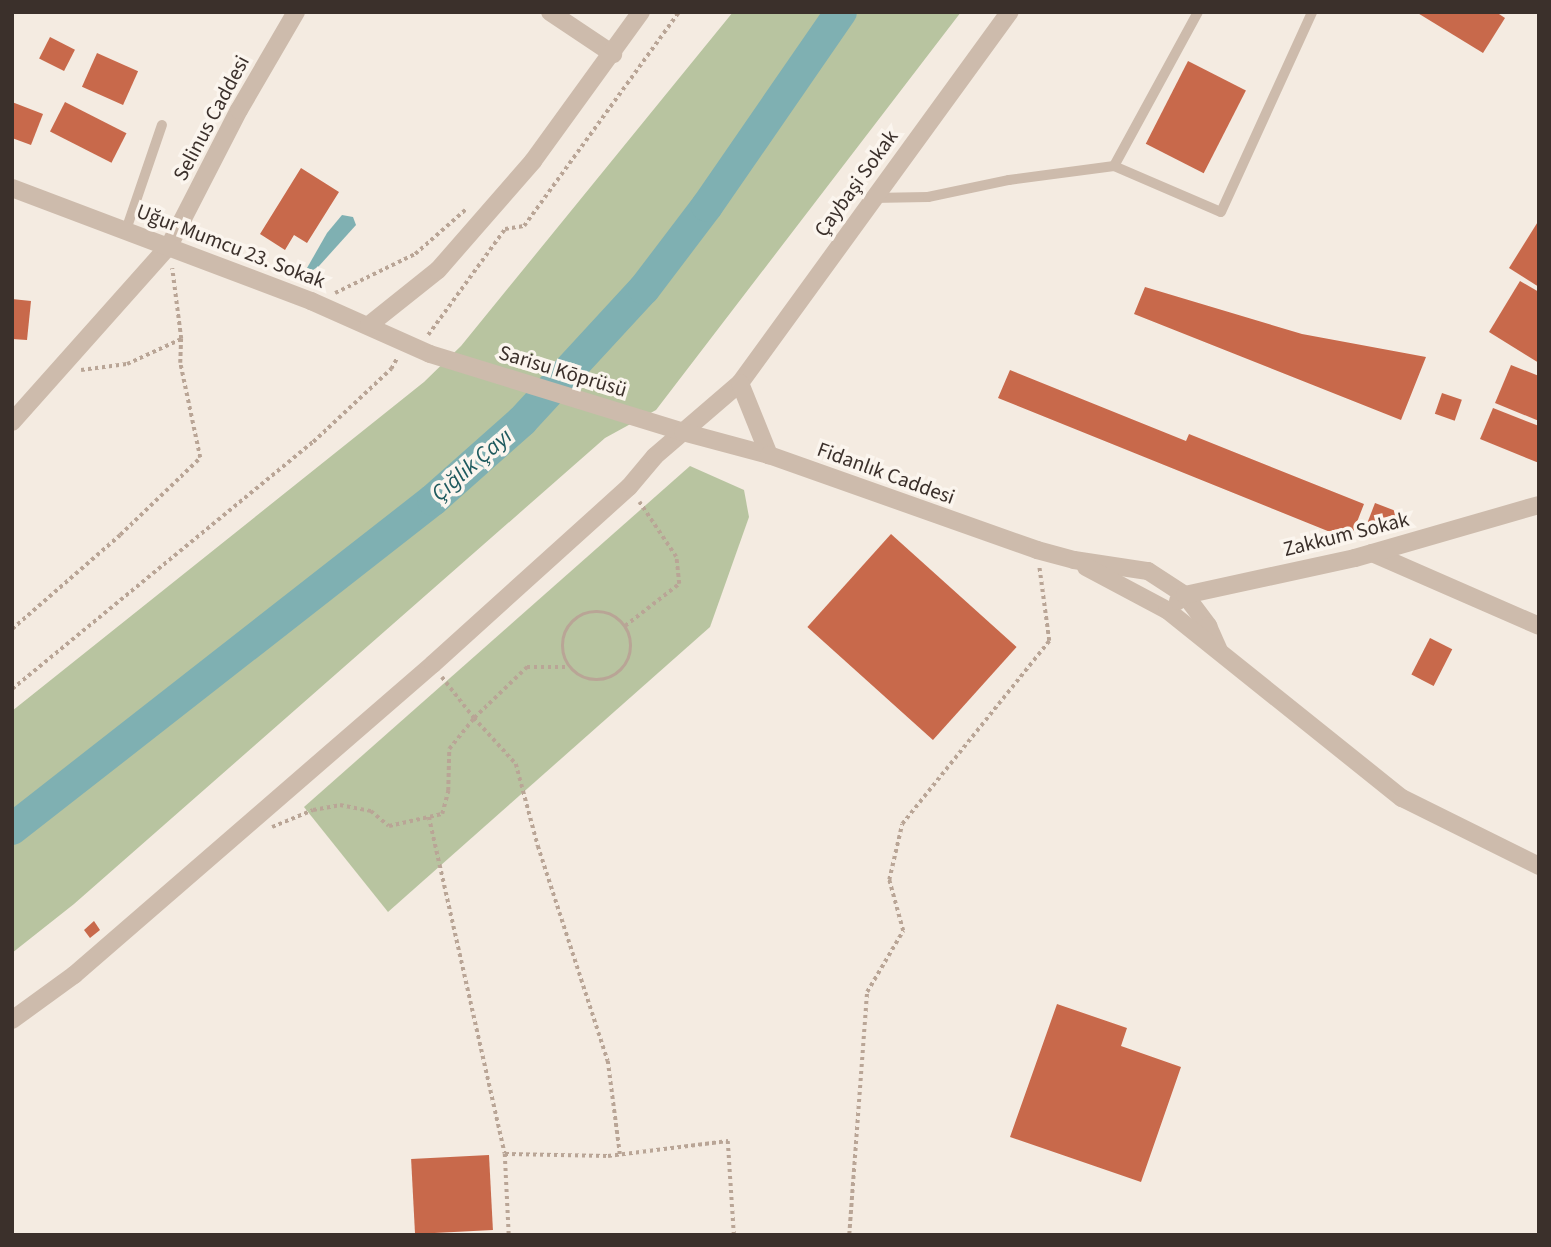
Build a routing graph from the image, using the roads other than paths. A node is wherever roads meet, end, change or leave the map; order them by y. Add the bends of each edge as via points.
1 (296, 12) edge
2 (550, 12) edge
3 (641, 12) edge
4 (1010, 12) edge
5 (1198, 12) edge
6 (1312, 12) edge
7 (613, 54) junction
8 (162, 125) dead end
9 (1114, 166) junction
10 (12, 188) edge
11 (872, 198) junction
12 (126, 230) junction
13 (169, 246) junction
14 (369, 325) junction
15 (418, 349) joint
16 (740, 383) junction
17 (12, 422) edge
18 (683, 432) junction
19 (769, 455) junction
20 (1539, 505) edge
21 (1372, 553) junction
22 (1074, 560) junction
23 (1185, 595) junction
24 (1167, 610) junction
25 (1539, 626) edge
26 (1219, 651) junction
27 (1539, 866) edge
28 (12, 1020) edge

1 - 13 street, Selinus Caddesi
2 - 7 street
3 - 7 street
4 - 11 street, Çaybaşi Sokak
5 - 9 lane
6 - 9 lane via 1221,212
7 - 14 street via 533,161 438,270
8 - 12 lane
9 - 11 lane via 928,197
10 - 12 street, Uğur Mumcu 23. Sokak
11 - 16 street, Çaybaşi Sokak
12 - 13 street, Uğur Mumcu 23. Sokak
13 - 14 street, Uğur Mumcu 23. Sokak
13 - 17 street, Selinus Caddesi
14 - 15 street, Uğur Mumcu 23. Sokak
15 - 18 street, Sarisu Kōprüsü
16 - 18 street, Çaybaşi Sokak
16 - 19 street
18 - 19 street, Fidanlık Caddesi
18 - 28 street, Çaybaşi Sokak via 629,487 433,664 74,975
19 - 22 street, Fidanlık Caddesi
20 - 21 street, Zakkum Sokak
21 - 23 street, Zakkum Sokak
21 - 25 street
22 - 23 street, Fidanlık Caddesi via 1148,571
22 - 24 street, Fidanlık Caddesi
23 - 24 street, Zakkum Sokak
23 - 26 street, Fidanlık Caddesi via 1208,626
24 - 26 street, Fidanlık Caddesi
26 - 27 street, Fidanlık Caddesi via 1402,798

